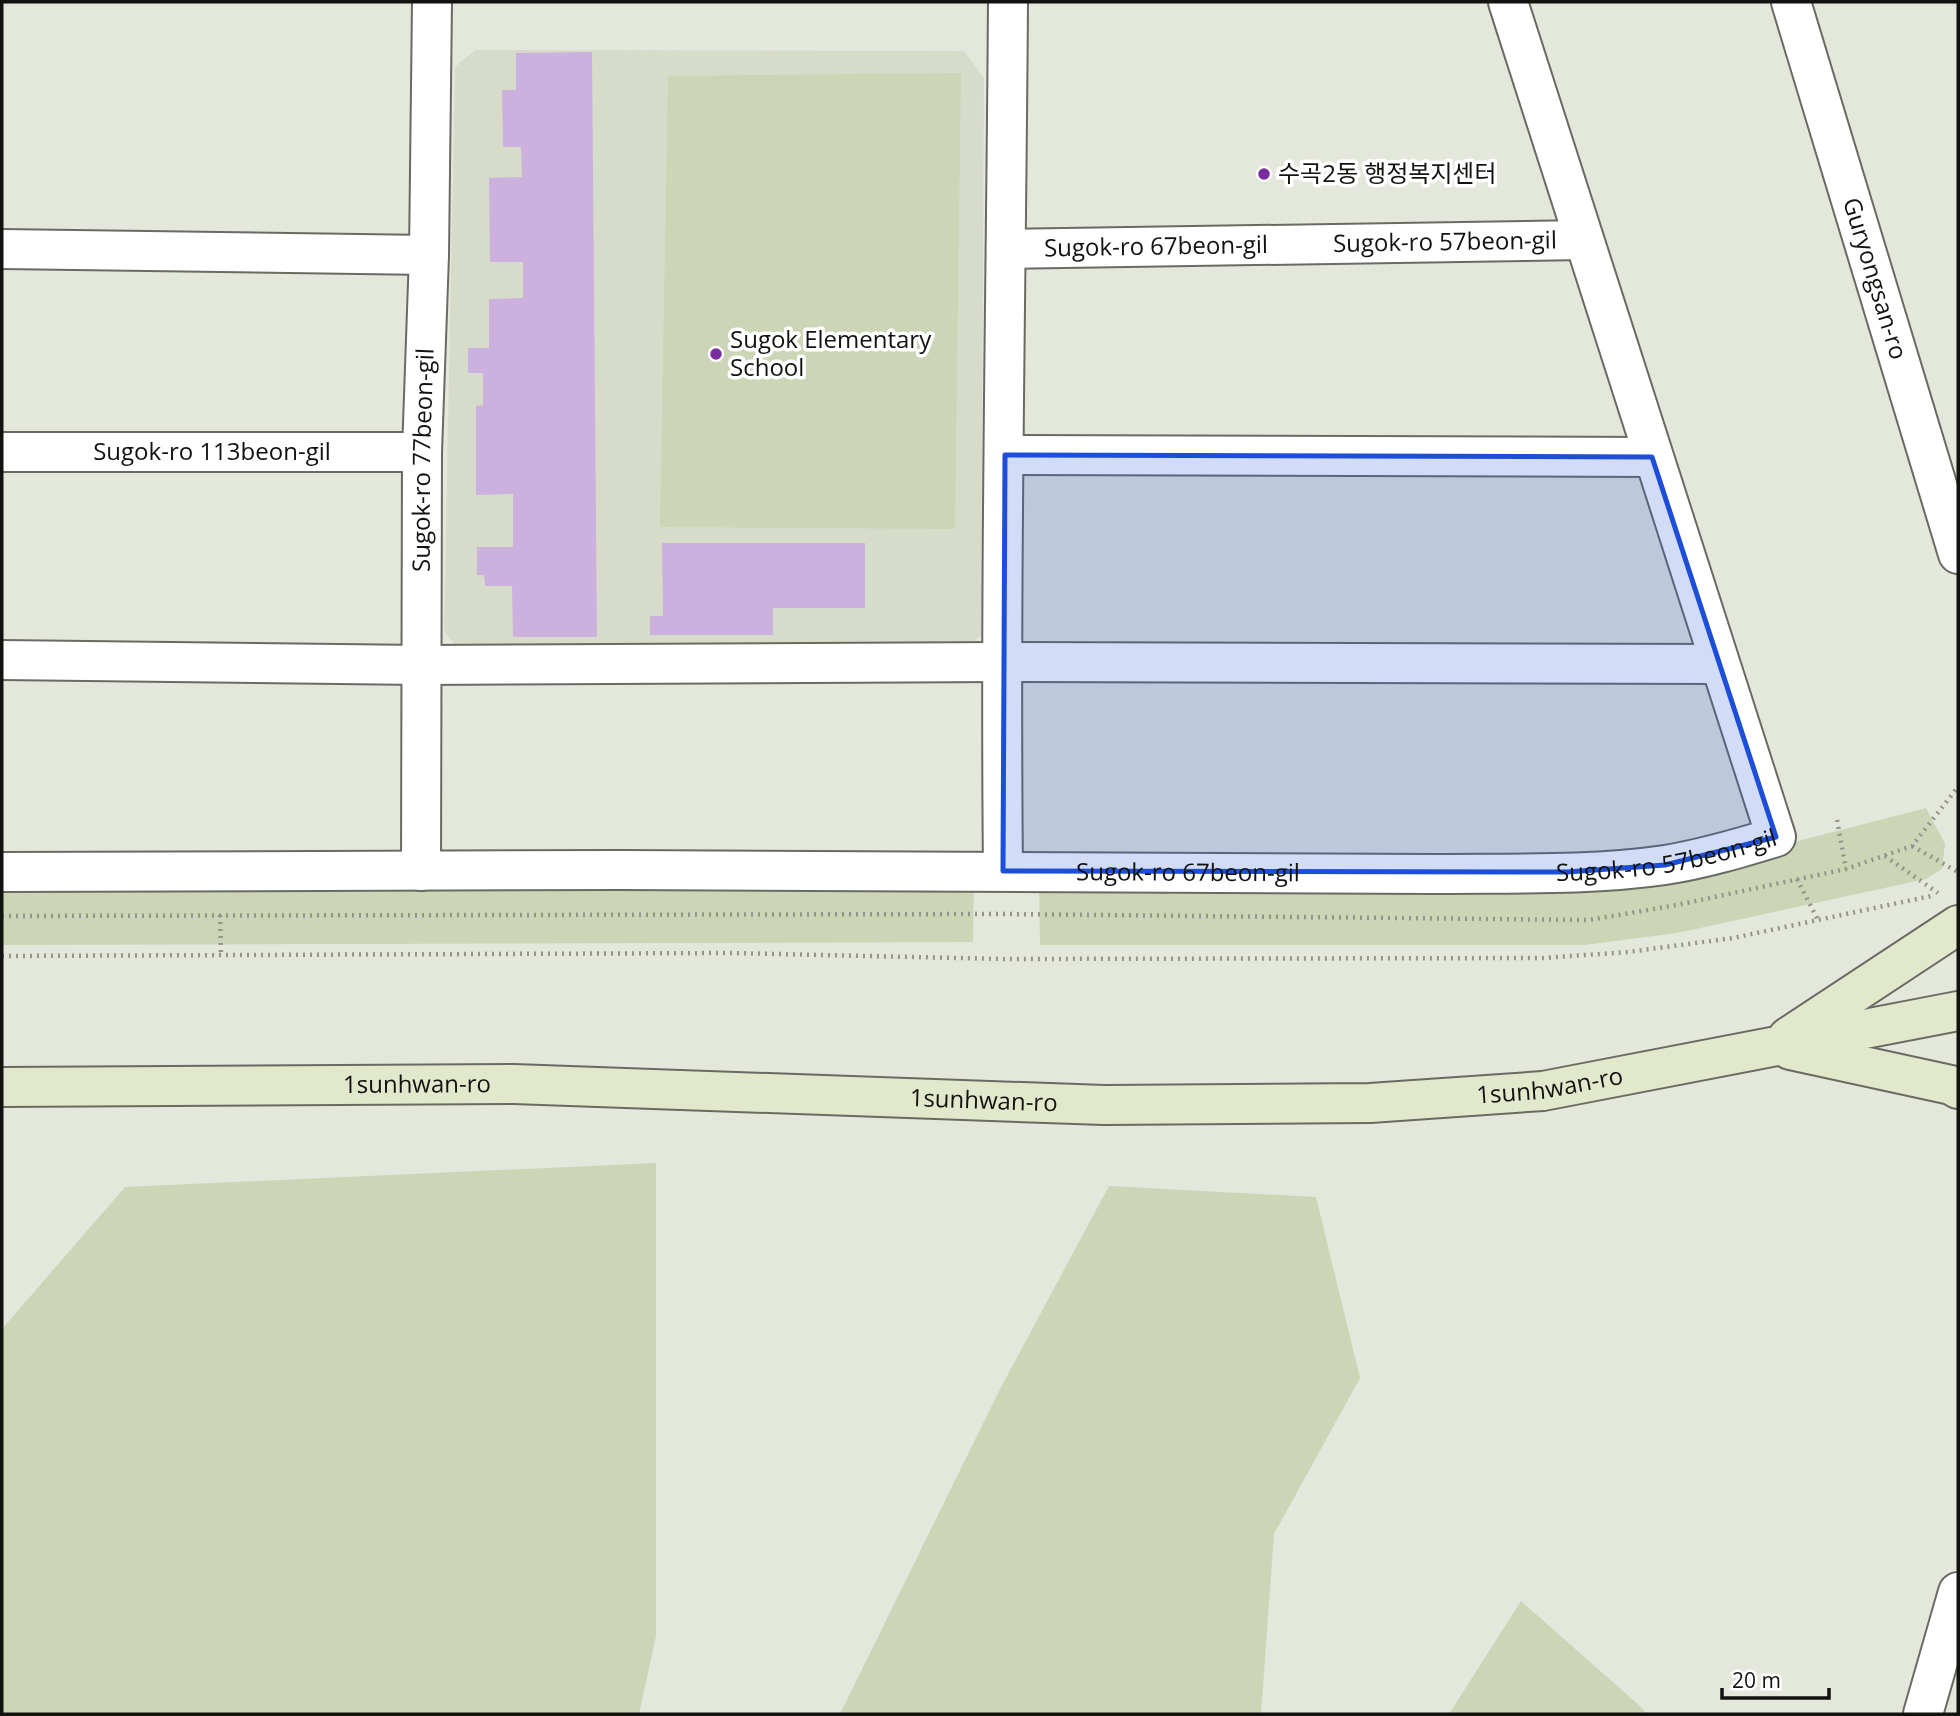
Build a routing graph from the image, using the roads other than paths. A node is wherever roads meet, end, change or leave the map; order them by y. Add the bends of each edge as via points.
1 (432, 2) edge
2 (1008, 2) edge
3 (1508, 2) edge
4 (1791, 2) edge
5 (1584, 240) junction
6 (1306, 244) joint
7 (2, 248) edge
8 (1007, 249) junction
9 (429, 255) junction
10 (2, 452) edge
11 (422, 452) junction
12 (1005, 455) junction
13 (1652, 457) junction
14 (1958, 554) edge
15 (2, 660) edge
16 (1001, 662) junction
17 (1719, 664) junction
18 (422, 665) junction
19 (421, 871) junction
20 (2, 872) edge
21 (1003, 872) junction
22 (1373, 873) joint
23 (1949, 904) edge
24 (1958, 1011) edge
25 (1774, 1046) junction
26 (2, 1087) edge
27 (1958, 1089) edge
28 (1958, 1592) edge
29 (1923, 1714) edge

1 - 9 street, Sugok-ro 77beon-gil
2 - 8 street
3 - 5 street, Sugok-ro 57beon-gil
4 - 14 street, Guryongsan-ro
5 - 6 street, Sugok-ro 57beon-gil
5 - 13 street, Sugok-ro 57beon-gil
6 - 8 street, Sugok-ro 67beon-gil
7 - 9 street
8 - 12 street
9 - 11 street, Sugok-ro 77beon-gil
10 - 11 street, Sugok-ro 113beon-gil
11 - 18 street, Sugok-ro 77beon-gil
12 - 13 street
12 - 16 street
13 - 17 street, Sugok-ro 57beon-gil
15 - 18 street
16 - 17 street
16 - 18 street
16 - 21 street
17 - 22 street, Sugok-ro 57beon-gil via 1776,837 1665,864 1567,872
18 - 19 street, Sugok-ro 77beon-gil
19 - 20 street
19 - 21 street, Sugok-ro 67beon-gil
21 - 22 street, Sugok-ro 67beon-gil
23 - 25 main road
24 - 25 main road, 1sunhwan-ro
25 - 26 main road, 1sunhwan-ro via 1543,1091 1370,1103 1104,1105 514,1084
25 - 27 main road
28 - 29 street

